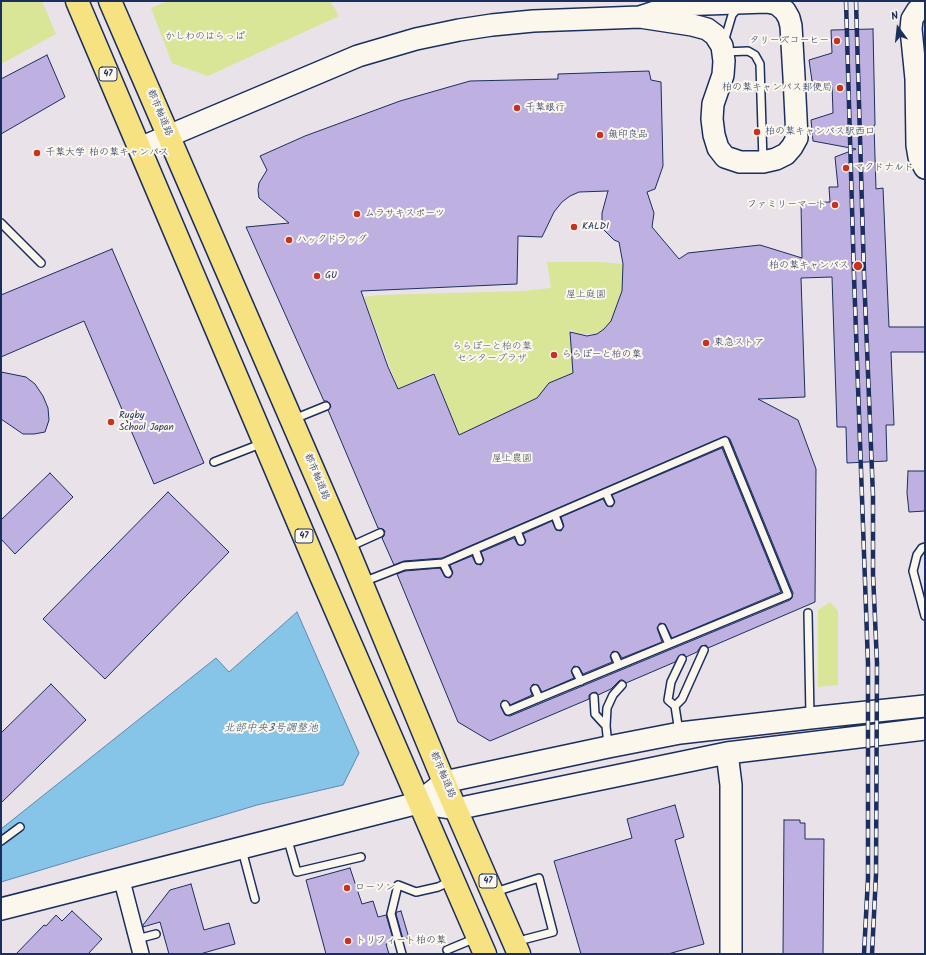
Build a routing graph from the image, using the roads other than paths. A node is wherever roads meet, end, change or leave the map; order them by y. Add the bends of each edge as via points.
1 (77, 1) edge
2 (110, 1) edge
3 (742, 4) junction
4 (925, 4) edge
5 (640, 17) junction
6 (723, 49) junction
7 (921, 128) edge
8 (169, 136) junction
9 (140, 148) junction
10 (763, 162) junction
11 (925, 168) edge
12 (1, 223) edge
13 (41, 263) dead end
14 (326, 406) dead end
15 (292, 419) junction
16 (265, 442) junction
17 (214, 462) dead end
18 (606, 493) junction
19 (610, 502) dead end
20 (555, 515) junction
21 (559, 526) dead end
22 (517, 531) junction
23 (380, 533) dead end
24 (522, 541) dead end
25 (925, 547) edge
26 (347, 548) junction
27 (475, 549) junction
28 (479, 560) dead end
29 (443, 563) junction
30 (448, 573) dead end
31 (361, 583) junction
32 (808, 613) dead end
33 (925, 616) edge
34 (662, 628) dead end
35 (668, 644) junction
36 (704, 650) dead end
37 (616, 656) dead end
38 (682, 659) dead end
39 (619, 665) junction
40 (576, 671) dead end
41 (581, 680) junction
42 (622, 685) dead end
43 (535, 689) dead end
44 (594, 697) dead end
45 (539, 698) junction
46 (505, 705) dead end
47 (675, 706) junction
48 (925, 706) edge
49 (810, 718) junction
50 (606, 726) junction
51 (925, 729) edge
52 (680, 733) junction
53 (608, 747) junction
54 (726, 753) junction
55 (444, 782) junction
56 (418, 803) junction
57 (456, 809) junction
58 (20, 827) dead end
59 (287, 836) junction
60 (1, 841) edge
61 (242, 848) junction
62 (361, 857) dead end
63 (122, 877) junction
64 (453, 880) junction
65 (492, 892) junction
66 (255, 898) dead end
67 (1, 909) edge
68 (156, 934) dead end
69 (137, 939) junction
70 (481, 946) edge
71 (516, 949) edge
72 (446, 950) dead end
73 (141, 954) edge
74 (402, 954) edge
75 (731, 954) edge

1 - 9 main road, 47
2 - 8 main road, 都市軸道路 / 47
3 - 5 street via 676,5
3 - 6 lane via 732,15
3 - 10 street via 777,4 789,18 792,35 797,138 786,154
4 - 7 street via 916,11 911,29
5 - 6 street via 707,29 715,35
5 - 8 street via 533,21 459,30 416,39 358,56
6 - 10 lane via 748,51 755,55 760,64
6 - 10 street via 723,75 713,104 712,119 718,148 725,157 740,162
7 - 11 street via 917,145 919,157
8 - 9 street
8 - 15 main road, 都市軸道路 / 47
9 - 16 main road, 47
12 - 13 lane
14 - 15 lane
15 - 26 main road, 都市軸道路 / 47
16 - 17 lane
16 - 56 main road, 47
18 - 19 lane
18 - 20 lane
18 - 35 lane via 725,441 788,595
20 - 21 lane
20 - 22 lane
22 - 24 lane
22 - 27 lane
23 - 26 lane
25 - 33 lane via 917,555 913,571
26 - 31 main road, 都市軸道路 / 47
27 - 28 lane
27 - 29 lane
29 - 30 lane
29 - 31 lane via 404,566
31 - 55 main road, 都市軸道路 / 47
32 - 49 lane
34 - 35 lane
35 - 39 lane
36 - 47 lane via 682,699
37 - 39 lane
38 - 47 lane via 671,682 668,700
39 - 41 lane
40 - 41 lane
41 - 45 lane
42 - 50 lane via 613,695 607,708
43 - 45 lane
44 - 50 lane via 595,714
45 - 46 lane via 508,711
47 - 52 lane
48 - 49 street
49 - 52 street
50 - 53 lane
51 - 54 street
52 - 53 street
53 - 55 street
54 - 57 street
54 - 75 street via 731,786
55 - 56 street
55 - 57 main road, 都市軸道路 / 47
56 - 57 street
56 - 59 street
56 - 64 main road, 47
57 - 65 main road, 都市軸道路 / 47
58 - 60 lane
59 - 61 street
59 - 62 lane via 297,872
61 - 63 street
61 - 66 lane
63 - 67 street
63 - 69 street
64 - 70 main road, 47
64 - 74 lane via 416,892 398,885 391,914
65 - 71 main road, 都市軸道路 / 47
65 - 71 lane via 539,878 553,932 526,939
68 - 69 lane
69 - 73 street
70 - 72 lane

